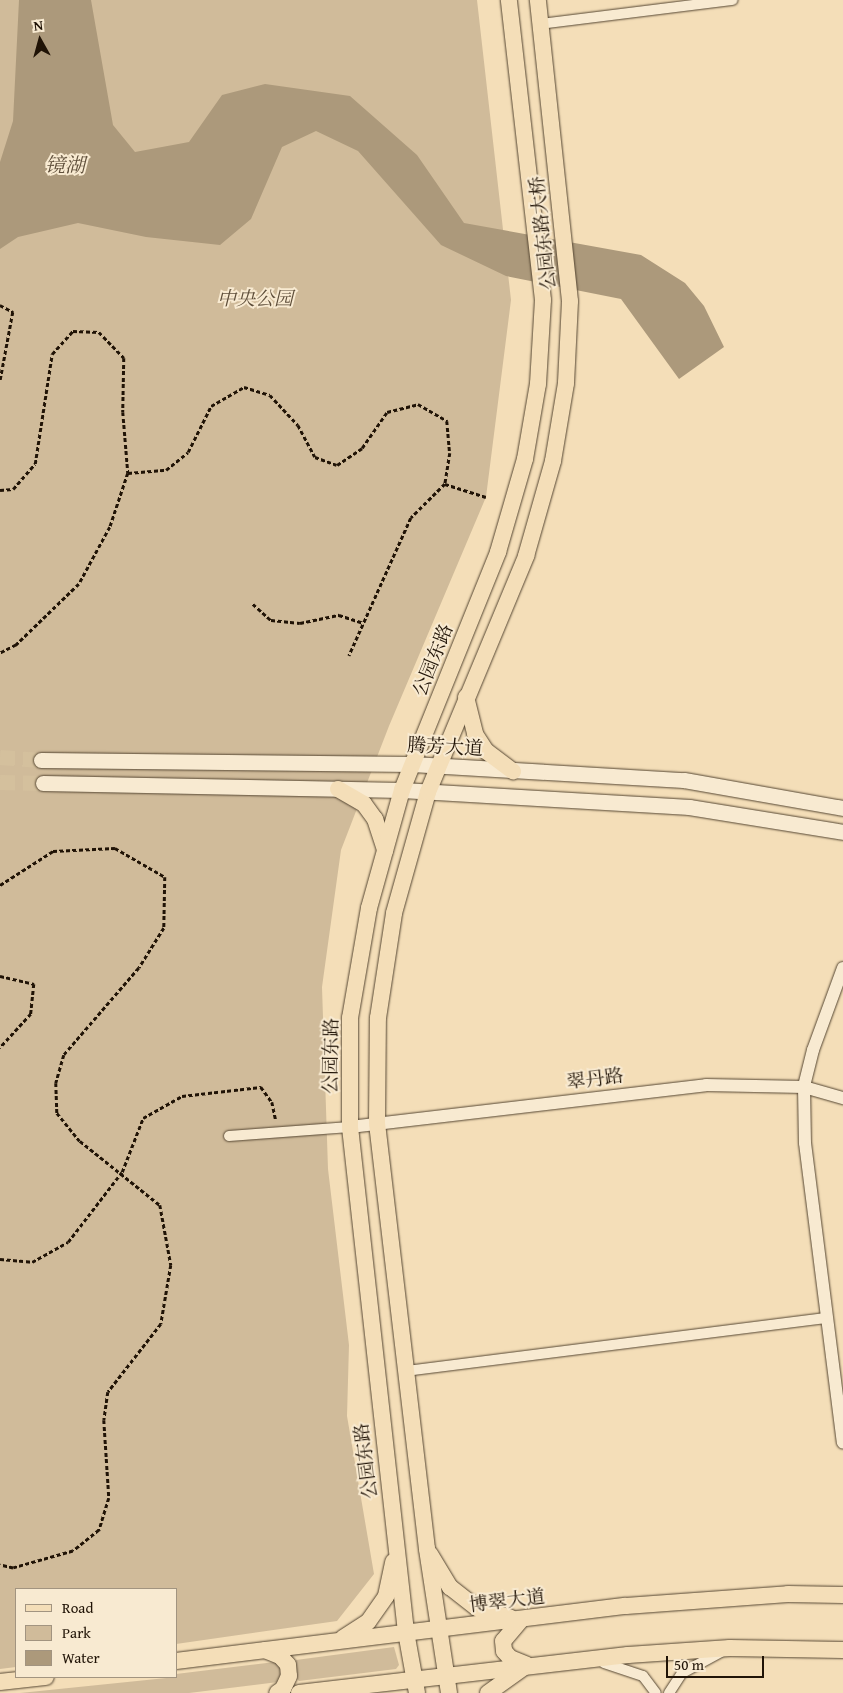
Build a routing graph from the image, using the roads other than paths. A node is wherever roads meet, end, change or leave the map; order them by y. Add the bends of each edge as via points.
1 (509, 0) edge
2 (538, 0) edge
3 (733, 0) edge
4 (540, 24) junction
5 (525, 459) joint
6 (466, 697) junction
7 (42, 760) tunnel mouth
8 (412, 764) junction
9 (438, 766) junction
10 (513, 771) junction
11 (43, 783) tunnel mouth
12 (338, 789) junction
13 (402, 790) junction
14 (428, 792) junction
15 (843, 808) edge
16 (843, 832) edge
17 (385, 850) junction
18 (843, 968) edge
19 (804, 1087) junction
20 (843, 1098) edge
21 (377, 1124) junction
22 (350, 1126) junction
23 (229, 1136) dead end
24 (827, 1318) junction
25 (406, 1371) junction
26 (843, 1443) edge
27 (396, 1545) junction
28 (427, 1549) junction
29 (843, 1594) edge
30 (520, 1621) junction
31 (438, 1629) junction
32 (406, 1632) junction
33 (338, 1641) junction
34 (730, 1648) junction
35 (822, 1648) junction
36 (265, 1650) junction
37 (843, 1650) edge
38 (843, 1658) edge
39 (583, 1660) junction
40 (178, 1661) edge
41 (527, 1665) junction
42 (446, 1674) junction
43 (37, 1678) edge
44 (0, 1682) edge
45 (416, 1685) edge
46 (344, 1687) junction
47 (277, 1693) edge
48 (299, 1693) edge
49 (368, 1693) edge
50 (449, 1693) edge
51 (488, 1693) edge
52 (656, 1693) edge
53 (668, 1693) edge

1 - 5 main road, 公园东路大桥 via 543,300 538,384
2 - 4 main road, 公园东路大桥
3 - 4 street
4 - 6 main road, 公园东路大桥 via 570,301 566,382 553,461 526,556
5 - 8 main road, 公园东路 via 498,552
6 - 9 main road
6 - 10 main road via 474,734 486,751
7 - 8 main road, 腾芳大道
8 - 9 main road, 腾芳大道
8 - 13 main road, 公园东路
9 - 10 main road, 腾芳大道
9 - 14 main road
10 - 15 main road, 腾芳大道 via 684,780
11 - 12 main road
12 - 13 main road
12 - 17 main road via 364,804 375,819
13 - 14 main road
13 - 17 main road, 公园东路
14 - 16 main road via 689,807
14 - 21 main road via 392,923 378,1018
17 - 22 main road, 公园东路 via 369,908 350,1018
18 - 19 street via 813,1050
19 - 20 street, 翠丹路
19 - 21 street, 翠丹路 via 706,1085
19 - 24 street via 805,1143
21 - 22 street, 翠丹路
21 - 25 main road
22 - 23 street
22 - 27 main road, 公园东路 via 375,1329
24 - 25 street
24 - 26 street
25 - 28 main road
27 - 32 main road, 公园东路
27 - 33 main road via 386,1596 368,1622
28 - 30 main road via 450,1587 477,1608
28 - 31 main road
29 - 30 main road, 博翠大道 via 704,1598
30 - 31 main road, 博翠大道
30 - 41 main road via 502,1641 510,1658
31 - 32 main road, 博翠大道
31 - 42 main road
32 - 33 main road, 博翠大道
32 - 45 main road, 公园东路
33 - 36 main road, 博翠大道
34 - 35 main road
34 - 39 main road
34 - 53 street via 682,1673
35 - 37 main road
35 - 38 street
36 - 40 main road, 博翠大道
36 - 47 main road via 280,1656 288,1666 289,1676 284,1689
39 - 41 main road
39 - 52 street via 629,1669 643,1676
41 - 42 main road
41 - 51 main road
42 - 45 main road
42 - 50 main road
43 - 44 main road
45 - 46 main road
46 - 48 main road
46 - 49 main road

